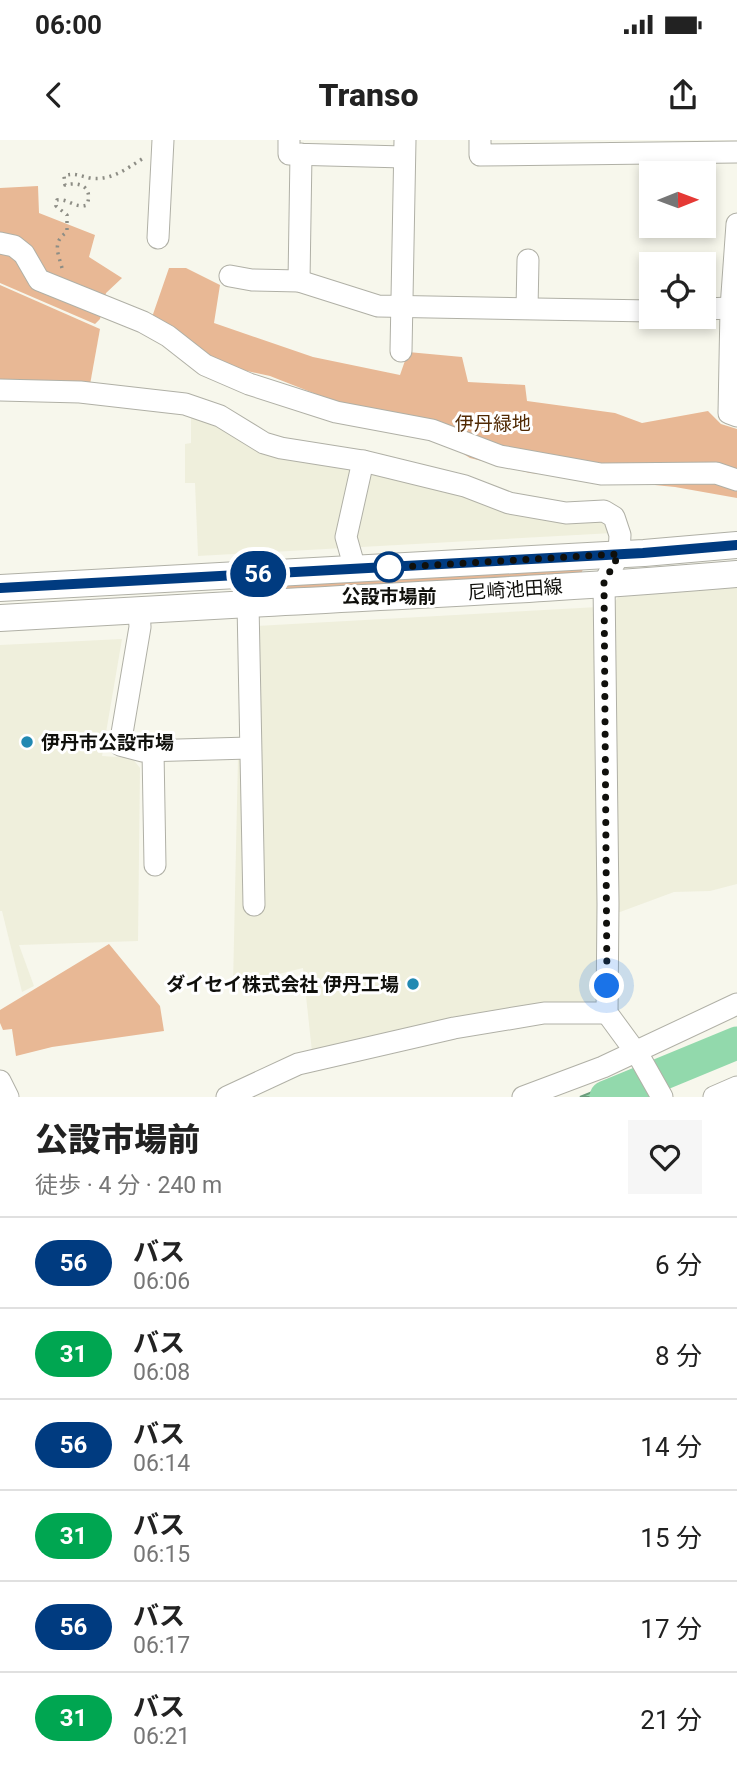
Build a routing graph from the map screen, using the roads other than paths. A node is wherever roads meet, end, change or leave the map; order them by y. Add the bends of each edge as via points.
1 (480, 140) edge
2 (736, 140) edge
3 (163, 144) edge
4 (737, 145) edge
5 (295, 147) edge
6 (404, 148) edge
7 (737, 152) edge
8 (737, 224) edge
9 (162, 226) dead end
10 (0, 243) edge
11 (528, 260) dead end
12 (230, 276) dead end
13 (299, 281) junction
14 (402, 307) junction
15 (527, 308) junction
16 (731, 308) junction
17 (716, 309) edge
18 (639, 311) edge
19 (401, 351) dead end
20 (0, 390) edge
21 (737, 416) edge
22 (363, 461) junction
23 (737, 480) edge
24 (737, 545) edge
25 (619, 554) junction
26 (355, 569) junction
27 (737, 574) edge
28 (604, 583) junction
29 (0, 588) edge
30 (248, 604) junction
31 (139, 611) junction
32 (0, 618) edge
33 (250, 748) junction
34 (153, 751) junction
35 (155, 865) dead end
36 (254, 905) dead end
37 (737, 1004) edge
38 (607, 1013) junction
39 (637, 1055) junction
40 (0, 1082) edge
41 (737, 1087) edge
42 (8, 1097) edge
43 (227, 1097) edge
44 (523, 1097) edge
45 (662, 1097) edge
46 (714, 1097) edge

1 - 7 street via 480,155
2 - 4 street
3 - 9 street
5 - 6 street
5 - 13 street
6 - 14 street
8 - 16 street
10 - 23 street via 24,254 39,280 143,322 205,365 336,412 432,430 500,456 588,472 716,473
11 - 15 street
12 - 13 street
13 - 14 street via 378,306
14 - 15 street
14 - 19 street
15 - 18 street
16 - 17 street
16 - 21 street via 729,413
20 - 22 street via 80,392 185,404 220,416 264,443
22 - 25 street via 465,486 509,503 566,513 604,512 614,517 620,535
22 - 26 street via 346,537
24 - 25 main road, 尼崎池田線
25 - 26 main road, 尼崎池田線
25 - 28 street
26 - 29 main road, 尼崎池田線
27 - 28 main road, 尼崎池田線
28 - 30 main road, 尼崎池田線
28 - 38 street
30 - 31 main road, 尼崎池田線
30 - 33 street
31 - 32 main road, 尼崎池田線
31 - 34 street via 120,745
33 - 34 street
33 - 36 street
34 - 35 street
37 - 39 street
38 - 39 street
38 - 43 street via 544,1013 454,1028 298,1064
39 - 44 street
39 - 45 street
40 - 42 street
41 - 46 street

